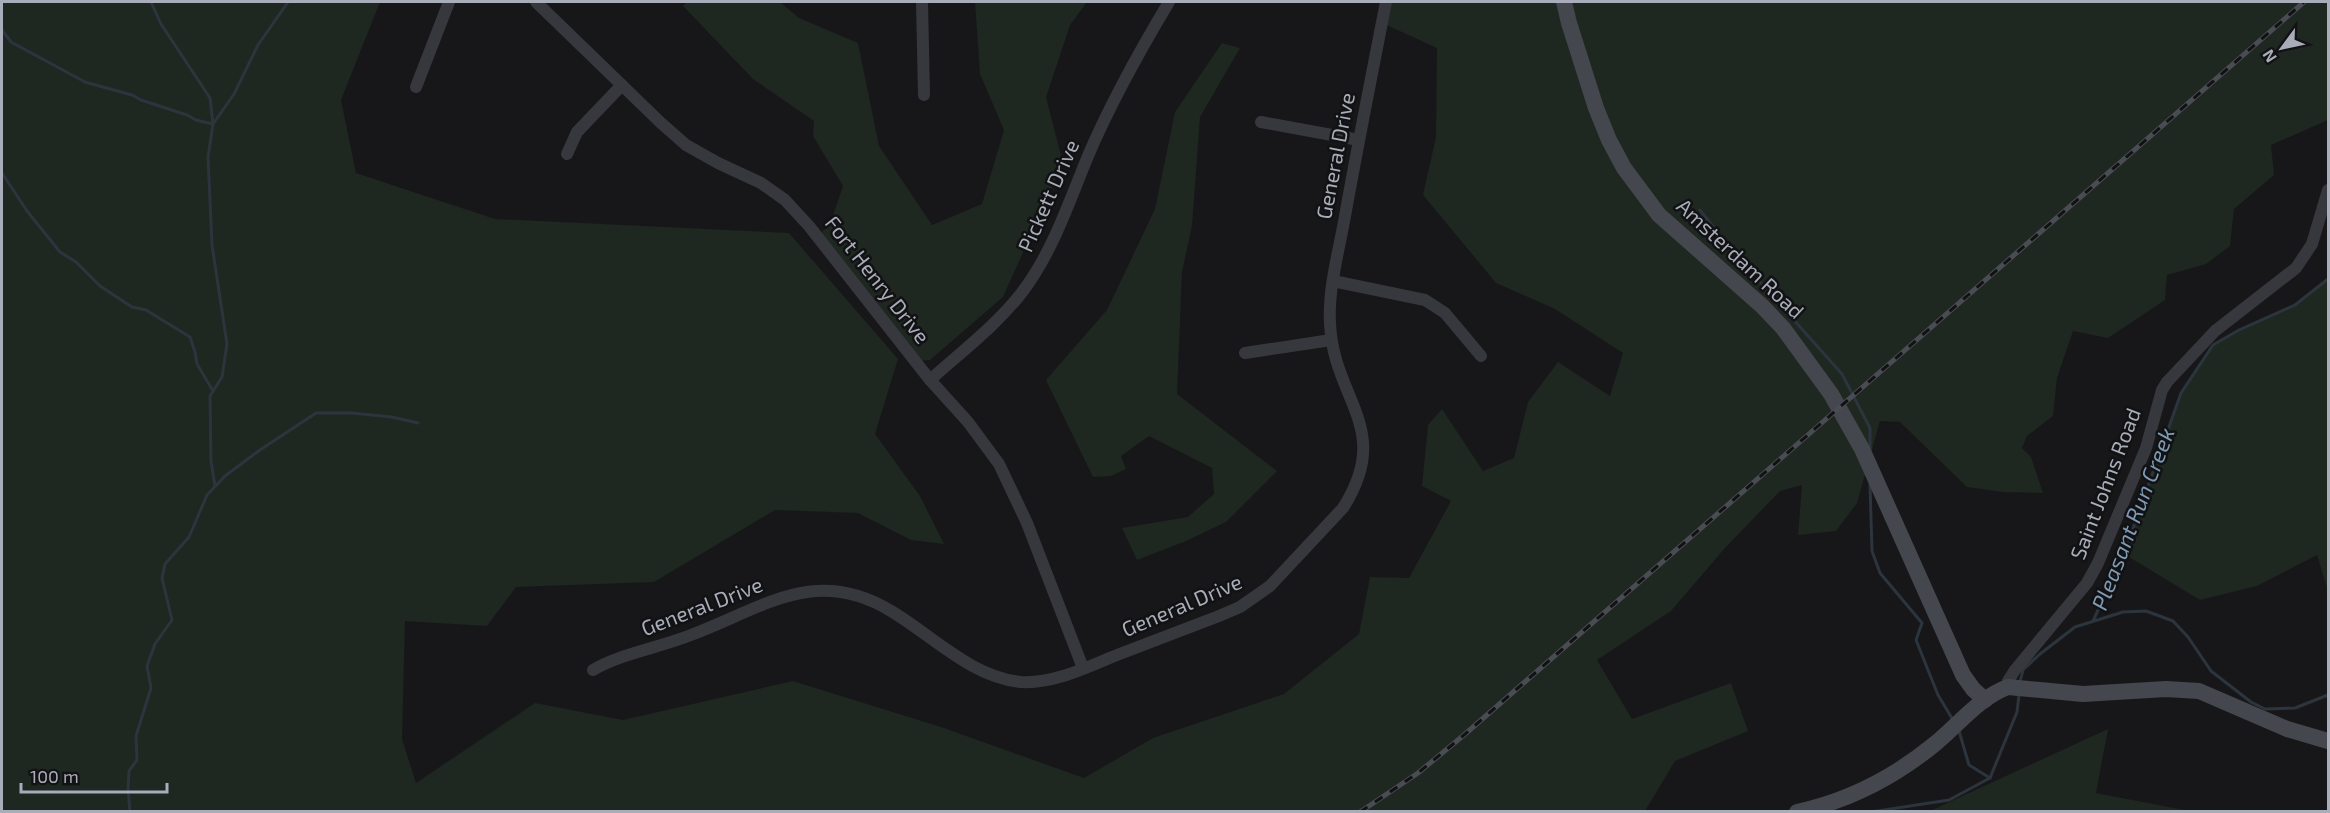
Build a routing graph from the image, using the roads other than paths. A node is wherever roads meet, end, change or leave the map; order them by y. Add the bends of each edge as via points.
1 (449, 2) edge
2 (536, 2) edge
3 (922, 2) edge
4 (1169, 2) edge
5 (1386, 2) edge
6 (1564, 2) edge
7 (622, 86) junction
8 (416, 87) dead end
9 (924, 95) dead end
10 (1261, 122) dead end
11 (1359, 140) junction
12 (567, 154) dead end
13 (2328, 190) edge
14 (1333, 281) junction
15 (1331, 340) junction
16 (1245, 353) dead end
17 (1481, 356) dead end
18 (930, 380) junction
19 (1083, 668) junction
20 (593, 670) dead end
21 (2017, 688) junction
22 (1985, 700) junction
23 (2328, 741) edge
24 (1797, 812) edge

1 - 8 street
2 - 7 street, Fort Henry Drive
3 - 9 street
4 - 18 street, Pickett Drive via 1110,107 1040,267 1002,315
5 - 11 street, General Drive
6 - 22 street, Amsterdam Road via 1596,108 1624,168 1659,215 1783,328 1831,394 1862,449 1963,675
7 - 12 street via 577,132
7 - 18 street, Fort Henry Drive via 686,145 760,183 796,211
10 - 11 street
11 - 14 street, General Drive
13 - 21 street, Saint Johns Road via 2312,244 2296,268 2215,331 2162,390 2146,448 2098,563 2087,583 2015,670 2008,681
14 - 15 street, General Drive
14 - 17 street via 1425,300 1445,313
15 - 16 street
15 - 19 street, General Drive via 1363,436 1362,465 1342,508 1270,586 1240,607
18 - 19 street, Fort Henry Drive via 984,443 1012,488
19 - 20 street, General Drive via 1040,681 1000,678 974,667 890,610 862,596 810,590 787,595
21 - 22 street via 1999,690
21 - 23 street via 2083,694 2199,691 2287,729
22 - 24 street via 1907,766 1862,791

